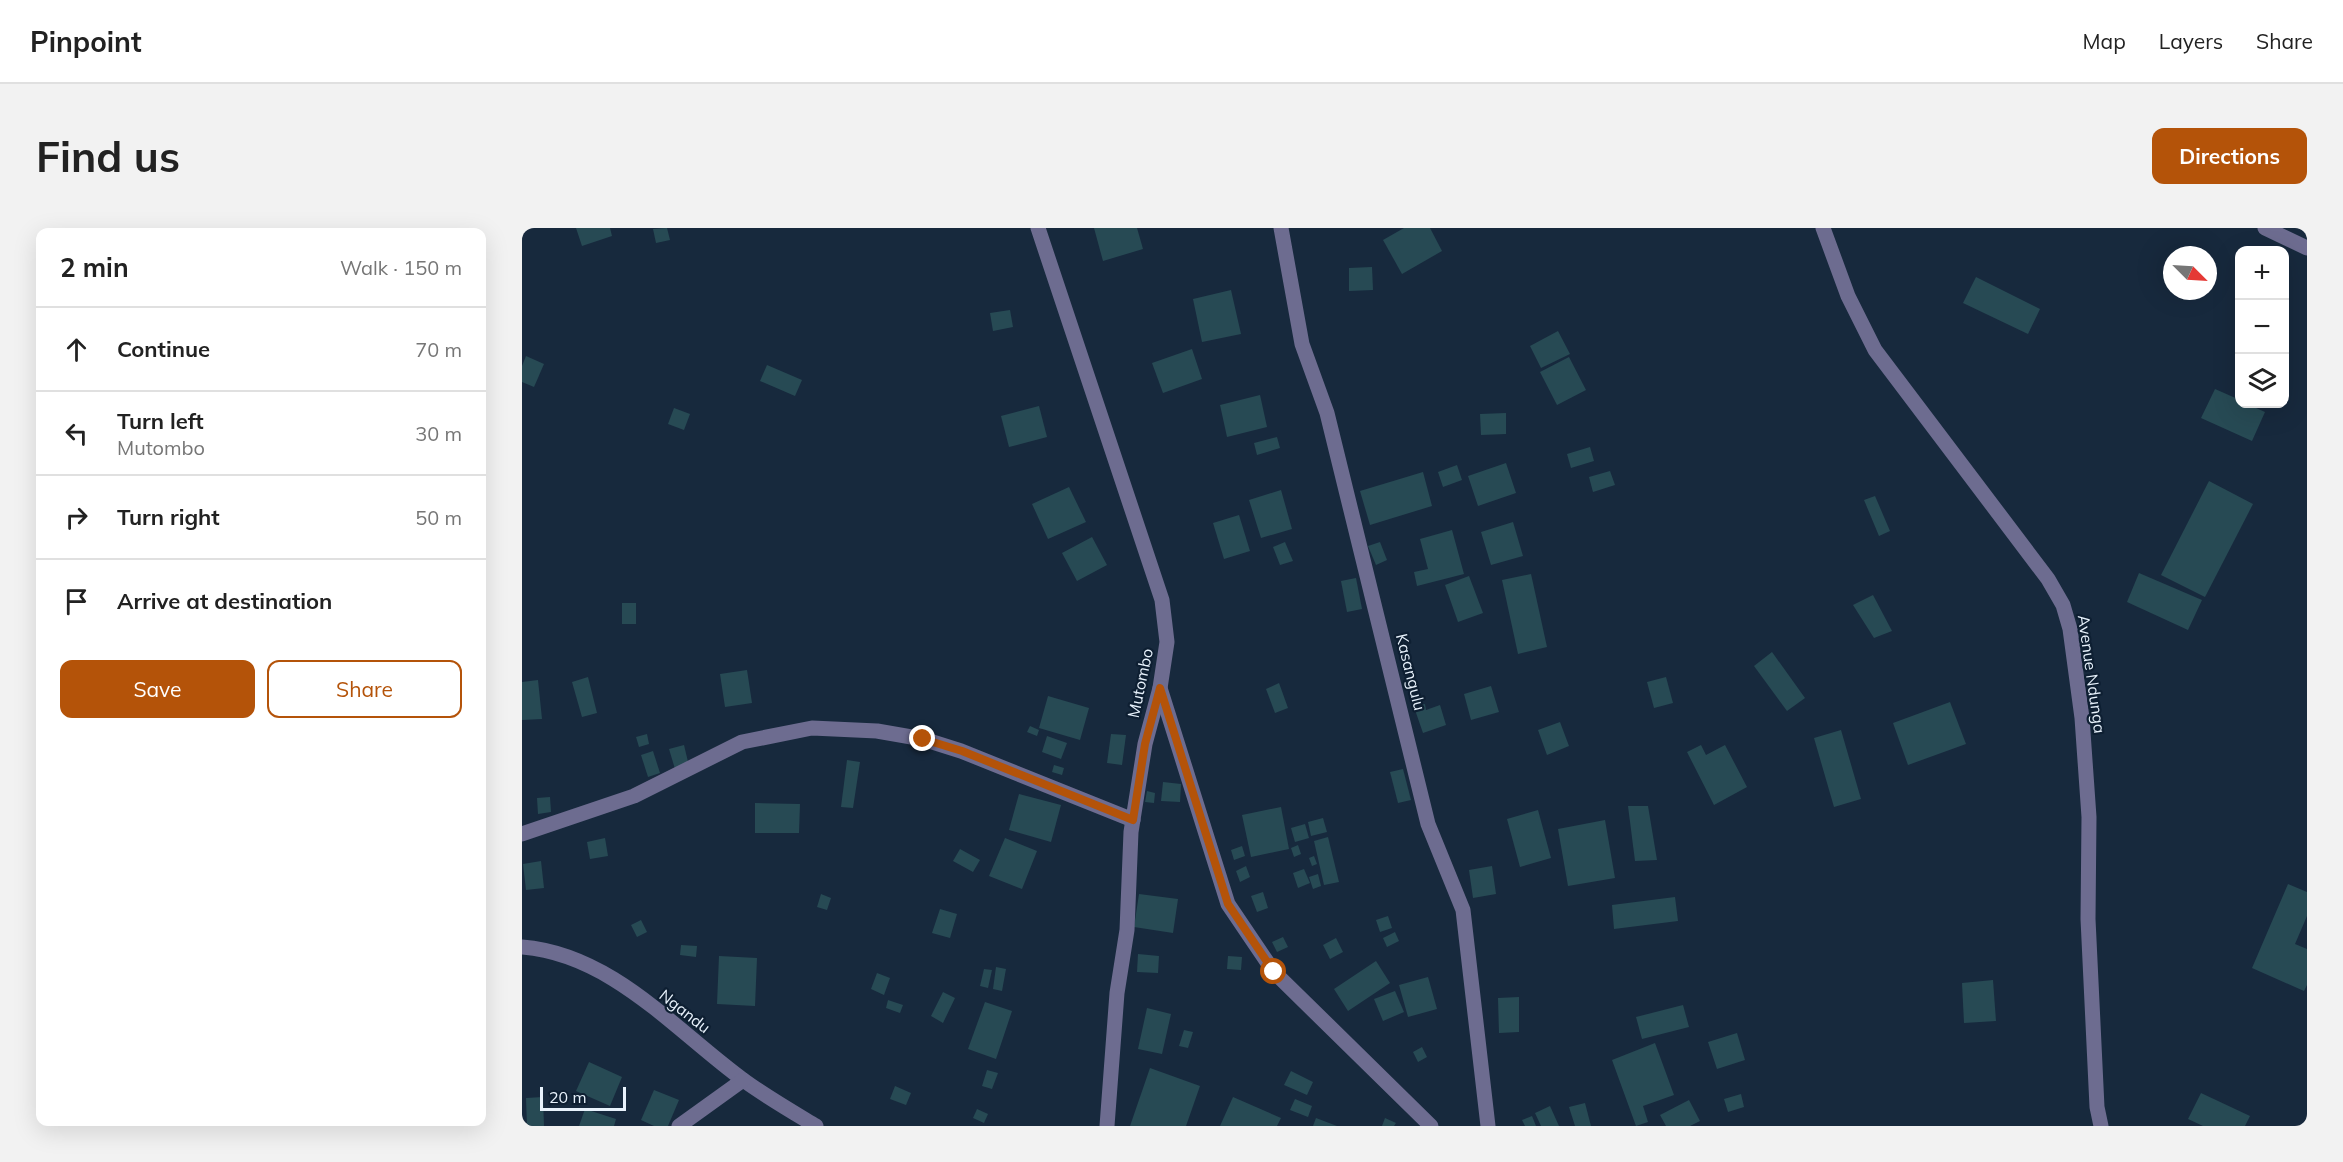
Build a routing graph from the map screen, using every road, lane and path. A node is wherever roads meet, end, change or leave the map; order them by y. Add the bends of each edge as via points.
1 (1038, 228) edge
2 (1281, 228) edge
3 (1823, 228) edge
4 (2265, 228) edge
5 (2307, 248) edge
6 (1160, 688) junction
7 (1133, 820) junction
8 (522, 834) edge
9 (522, 947) edge
10 (743, 1080) junction
11 (679, 1126) edge
12 (816, 1126) edge
13 (1107, 1126) edge
14 (1431, 1126) edge
15 (1488, 1126) edge
16 (2101, 1126) edge

1 - 6 street, Mutombo via 1162,600 1167,642
2 - 15 street, Kasangulu via 1302,344 1327,413 1428,824 1463,910
3 - 16 street, Avenue Ndunga via 1848,296 1875,350 2048,579 2070,629 2089,817 2088,930
4 - 5 street
6 - 7 street, Mutombo via 1145,744
6 - 14 street via 1228,904 1274,972
7 - 8 street via 923,739 877,730 812,728 742,742 634,796
7 - 13 street, Mutombo via 1127,930 1116,993
9 - 10 street, Ngandu via 541,948 586,962 627,988
10 - 11 street
10 - 12 street, Ngandu

